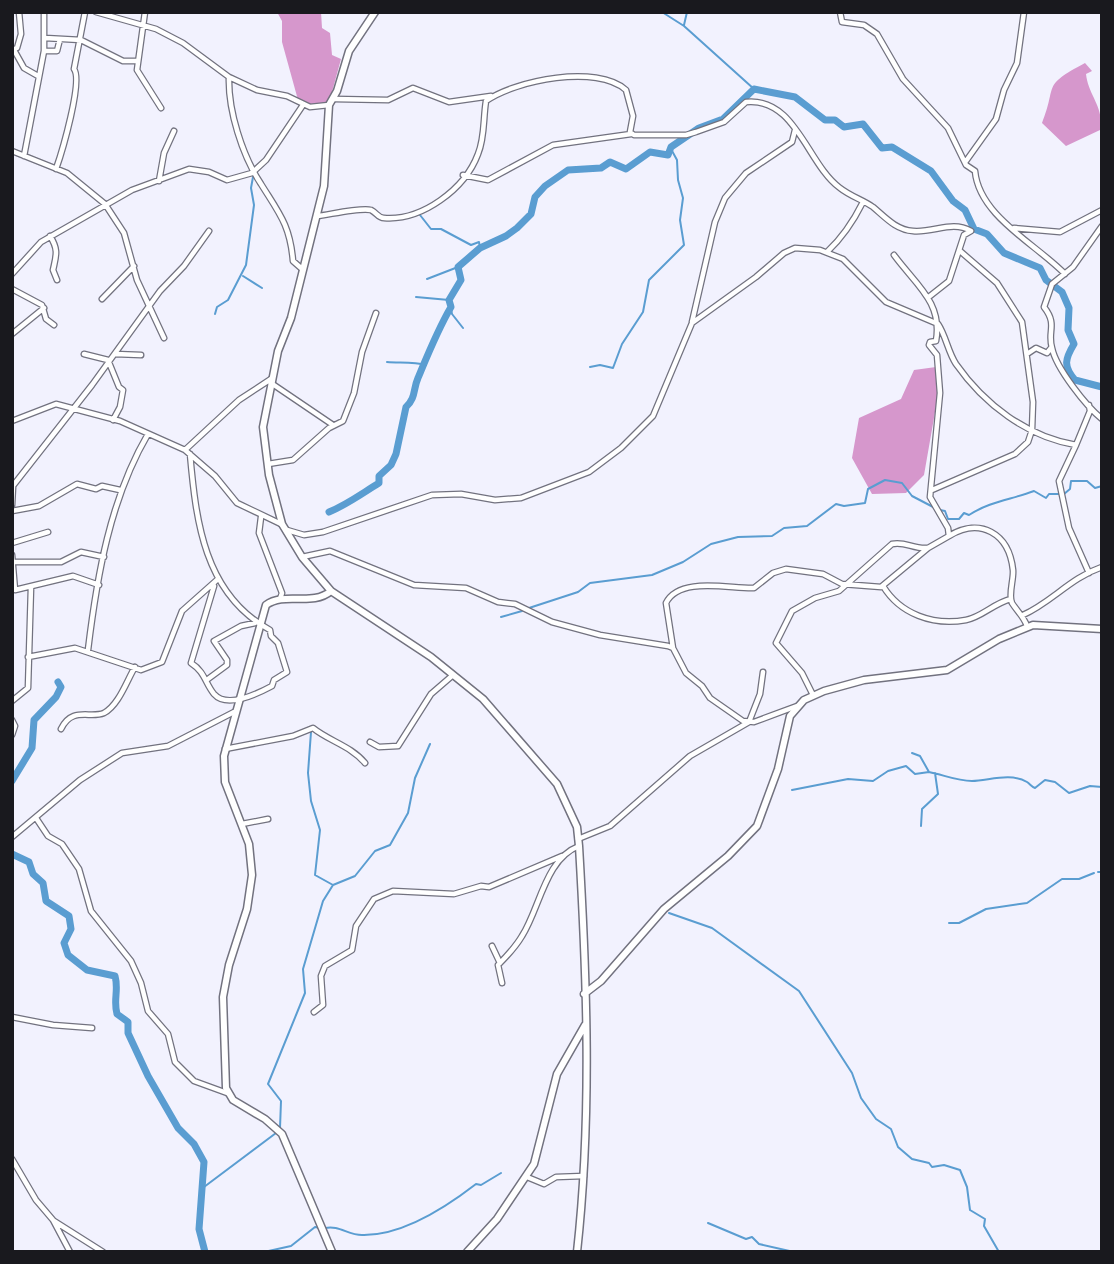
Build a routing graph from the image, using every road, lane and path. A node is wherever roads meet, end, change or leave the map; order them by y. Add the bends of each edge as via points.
1 (19, 12) edge
2 (44, 12) edge
3 (85, 12) edge
4 (96, 12) edge
5 (145, 12) edge
6 (375, 12) edge
7 (840, 12) edge
8 (1024, 12) edge
9 (144, 23) junction
10 (45, 38) junction
11 (60, 39) junction
12 (81, 40) junction
13 (13, 50) edge
14 (44, 51) junction
15 (138, 61) junction
16 (38, 76) junction
17 (229, 77) junction
18 (502, 93) junction
19 (331, 102) junction
20 (303, 105) junction
21 (161, 108) dead end
22 (795, 130) junction
23 (174, 131) dead end
24 (631, 134) junction
25 (12, 152) edge
26 (24, 156) junction
27 (966, 165) junction
28 (56, 169) junction
29 (254, 171) junction
30 (463, 176) junction
31 (159, 182) junction
32 (863, 202) junction
33 (105, 204) junction
34 (1102, 210) edge
35 (316, 217) junction
36 (1102, 226) edge
37 (1012, 228) junction
38 (209, 231) dead end
39 (50, 236) junction
40 (960, 251) junction
41 (827, 253) junction
42 (894, 256) dead end
43 (135, 265) junction
44 (301, 268) junction
45 (12, 274) edge
46 (1065, 274) junction
47 (57, 280) dead end
48 (12, 289) edge
49 (930, 296) junction
50 (102, 299) dead end
51 (150, 303) junction
52 (44, 308) junction
53 (376, 313) dead end
54 (692, 323) junction
55 (938, 324) junction
56 (54, 325) dead end
57 (12, 334) edge
58 (164, 338) dead end
59 (1051, 348) junction
60 (84, 354) dead end
61 (116, 354) junction
62 (1027, 354) junction
63 (141, 355) dead end
64 (108, 360) junction
65 (271, 381) junction
66 (1089, 405) junction
67 (73, 407) junction
68 (1102, 419) edge
69 (113, 420) junction
70 (12, 421) edge
71 (334, 425) junction
72 (1032, 430) junction
73 (148, 434) junction
74 (1076, 445) junction
75 (185, 450) junction
76 (190, 454) junction
77 (267, 465) junction
78 (13, 486) edge
79 (120, 490) junction
80 (931, 490) junction
81 (12, 505) edge
82 (12, 510) edge
83 (261, 517) junction
84 (284, 527) junction
85 (48, 532) dead end
86 (949, 536) junction
87 (12, 543) edge
88 (928, 548) junction
89 (12, 555) edge
90 (104, 557) junction
91 (302, 557) junction
92 (13, 562) edge
93 (1102, 567) edge
94 (1089, 573) junction
95 (218, 579) junction
96 (848, 584) junction
97 (99, 585) junction
98 (214, 586) junction
99 (883, 586) junction
100 (31, 587) junction
101 (13, 589) edge
102 (331, 592) junction
103 (280, 599) junction
104 (1011, 599) junction
105 (1022, 615) junction
106 (257, 624) junction
107 (1027, 626) junction
108 (1102, 629) edge
109 (673, 648) junction
110 (88, 650) junction
111 (28, 657) junction
112 (135, 667) junction
113 (763, 673) dead end
114 (453, 674) junction
115 (208, 679) junction
116 (813, 695) junction
117 (237, 700) junction
118 (12, 701) edge
119 (797, 706) junction
120 (234, 712) junction
121 (12, 720) edge
122 (749, 722) junction
123 (61, 729) dead end
124 (12, 735) edge
125 (370, 743) dead end
126 (225, 749) junction
127 (365, 763) dead end
128 (36, 818) junction
129 (268, 819) dead end
130 (242, 824) junction
131 (12, 837) edge
132 (579, 842) junction
133 (562, 856) junction
134 (492, 946) dead end
135 (500, 963) junction
136 (502, 983) dead end
137 (584, 994) junction
138 (314, 1012) dead end
139 (12, 1017) edge
140 (585, 1024) junction
141 (92, 1028) dead end
142 (227, 1093) junction
143 (12, 1159) edge
144 (585, 1176) junction
145 (527, 1177) junction
146 (54, 1220) junction
147 (70, 1252) edge
148 (103, 1252) edge
149 (332, 1252) edge
150 (467, 1252) edge
151 (577, 1252) edge

1 - 13 street via 21,34
2 - 10 street
3 - 12 street
4 - 9 street
5 - 9 street
6 - 19 street via 346,57
7 - 27 street via 842,22 877,34 903,79 948,128
8 - 27 street via 1017,63 996,119 969,153
9 - 15 street
9 - 17 street via 183,43
10 - 11 street
10 - 14 street
11 - 12 street
11 - 14 street via 57,51
12 - 15 street via 123,61
12 - 28 street via 71,121
13 - 16 street via 24,68
14 - 16 street
15 - 21 street via 138,76
16 - 26 street
17 - 20 street
17 - 29 street via 232,115
18 - 19 street via 449,102 413,88 388,100
18 - 24 street via 560,78 614,83 629,96
18 - 30 street via 486,101 478,154
19 - 20 street
19 - 35 street via 327,173
20 - 29 street
22 - 24 street via 776,108 748,102 719,125 686,135
22 - 32 street via 834,183
22 - 54 street via 792,142 746,173 725,198 715,222
23 - 31 street
24 - 30 street via 553,145 488,180
25 - 26 street
26 - 28 street
27 - 37 street via 975,171 976,186
28 - 33 street via 81,182
29 - 31 street via 226,180 189,169
29 - 44 street via 278,207 293,241 293,261
30 - 35 street via 440,202 410,216 382,218 368,210
31 - 33 street
32 - 40 street via 904,229 971,231 964,235
32 - 41 street
33 - 39 street
33 - 43 street via 124,233
34 - 37 street via 1060,232
35 - 44 street
36 - 46 street
37 - 46 street
38 - 51 street
39 - 45 street
39 - 47 street via 56,246 53,270
40 - 49 street via 948,281
40 - 62 street via 997,282 1022,322
41 - 54 street via 800,247 784,253
41 - 55 street via 843,259 886,302
42 - 49 street
43 - 50 street
43 - 51 street via 137,280
44 - 65 street
46 - 59 street via 1052,284 1044,299 1053,321
48 - 52 street
49 - 55 street
51 - 58 street
51 - 61 street
52 - 56 street
52 - 57 street
53 - 71 street via 347,412 343,421
54 - 84 street via 653,416 589,472 521,498 438,494 323,532 304,535
55 - 72 street via 956,363 992,406
55 - 80 street via 936,341 929,345 937,355 940,382
59 - 62 street via 1047,353 1036,348
59 - 66 street via 1063,376
60 - 64 street
61 - 63 street
61 - 64 street
62 - 72 street
64 - 67 street
64 - 69 street via 124,392
65 - 71 street
65 - 75 street via 239,400
65 - 77 street via 262,427
66 - 68 street
66 - 74 street
67 - 69 street
67 - 70 street via 51,404
67 - 78 street
69 - 73 street
71 - 77 street via 293,460
72 - 74 street via 1051,441
72 - 80 street via 1016,454
73 - 75 street
73 - 79 street
74 - 94 street via 1059,481 1069,528
75 - 76 street
76 - 83 street via 237,503
76 - 95 street via 197,526
77 - 84 street
78 - 81 street
79 - 82 street via 77,484 39,506
79 - 90 street
80 - 86 street via 930,498
83 - 84 street
83 - 103 street via 259,533 282,593
84 - 91 street
85 - 87 street
86 - 88 street
86 - 104 street via 974,526 996,537 1012,563
88 - 96 street via 892,544
88 - 99 street
89 - 92 street
90 - 92 street via 82,552 61,562
90 - 97 street
91 - 102 street
91 - 109 street via 330,551 414,585 471,589 552,622
92 - 101 street
93 - 94 street
94 - 105 street via 1068,582
95 - 98 street
95 - 106 street
96 - 99 street
96 - 109 street via 823,574 786,569 754,588 721,584 678,590 666,603
96 - 116 street via 792,611 778,636 776,643 802,673
97 - 100 street via 73,576
97 - 110 street
98 - 112 street via 182,611 164,660 141,670
98 - 115 street via 191,660
99 - 104 street via 899,605 922,619 967,620
100 - 101 street
100 - 111 street
102 - 103 street via 317,598
102 - 114 street via 380,620
103 - 106 street via 266,605
104 - 105 street
105 - 107 street
106 - 115 street via 241,626 214,641 227,665
106 - 117 street
106 - 117 street via 270,630 288,672 272,686
107 - 108 street
107 - 116 street via 947,670 864,680
109 - 122 street via 686,673 709,698
110 - 111 street via 71,648
110 - 112 street
111 - 118 street via 28,688
112 - 123 street via 108,710 80,713
113 - 122 street
114 - 125 street via 431,694 398,746
114 - 132 street via 483,699 557,784 573,816
115 - 117 street via 215,695
116 - 119 street
117 - 120 street
119 - 122 street
119 - 137 street via 757,826 664,909
120 - 126 street
120 - 128 street via 168,746 122,752
121 - 124 street
122 - 132 street via 690,756 610,826
126 - 127 street via 313,728
126 - 130 street via 225,782
128 - 131 street
128 - 142 street via 79,869 90,911 131,961 148,1011 168,1034 175,1062 194,1081
129 - 130 street
130 - 142 street via 251,853 252,885 223,997
132 - 133 street
132 - 137 street
133 - 135 street via 521,938
133 - 138 street via 489,887 436,894 393,891 374,899 356,926 352,950 325,966 323,1005
134 - 135 street
135 - 136 street
137 - 140 street
139 - 141 street
140 - 144 street via 589,1067
140 - 145 street via 557,1074 540,1151
142 - 149 street via 282,1134
143 - 146 street
144 - 145 street via 556,1177 544,1184
144 - 151 street
145 - 150 street
146 - 147 street
146 - 148 street

